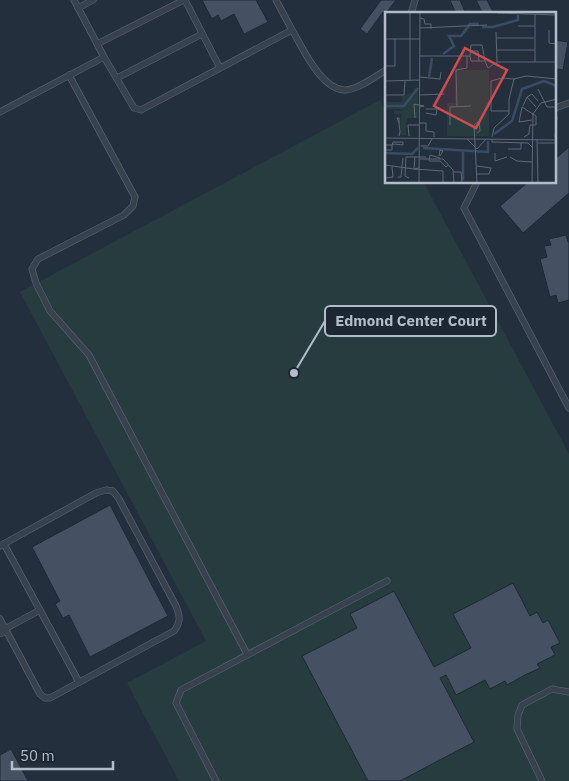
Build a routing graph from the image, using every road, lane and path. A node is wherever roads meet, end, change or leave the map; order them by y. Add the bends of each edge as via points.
1 (74, 0) edge
2 (93, 0) edge
3 (184, 0) edge
4 (276, 0) edge
5 (78, 8) junction
6 (292, 30) junction
7 (202, 34) junction
8 (97, 44) junction
9 (104, 57) junction
10 (220, 68) junction
11 (385, 71) edge
12 (69, 76) junction
13 (117, 78) junction
14 (569, 104) edge
15 (556, 108) edge
16 (0, 112) edge
17 (476, 184) edge
18 (569, 408) edge
19 (2, 545) edge
20 (387, 582) dead end
21 (40, 610) junction
22 (0, 619) edge
23 (2, 630) edge
24 (247, 654) junction
25 (79, 682) junction
26 (569, 692) edge
27 (216, 781) edge
28 (542, 781) edge

1 - 5 lane
2 - 5 lane
3 - 7 lane
3 - 8 lane
4 - 6 lane
5 - 8 lane
6 - 10 lane
6 - 11 lane via 321,78 333,86 345,90 359,86
7 - 10 lane
7 - 13 lane
8 - 9 lane
9 - 12 lane
9 - 13 lane
10 - 13 lane via 141,110 134,108
12 - 16 lane
12 - 24 lane via 135,196 134,206 38,259 32,269 36,283 50,311 89,355
14 - 15 lane
17 - 18 lane via 464,208
19 - 21 lane
19 - 25 lane via 96,493 106,490 119,499 176,606 180,624 174,631
20 - 24 lane
21 - 23 lane
21 - 25 lane
22 - 23 lane
23 - 25 lane via 45,698
24 - 27 lane via 180,690 176,703
26 - 28 lane via 552,689 522,705 518,715 517,729

